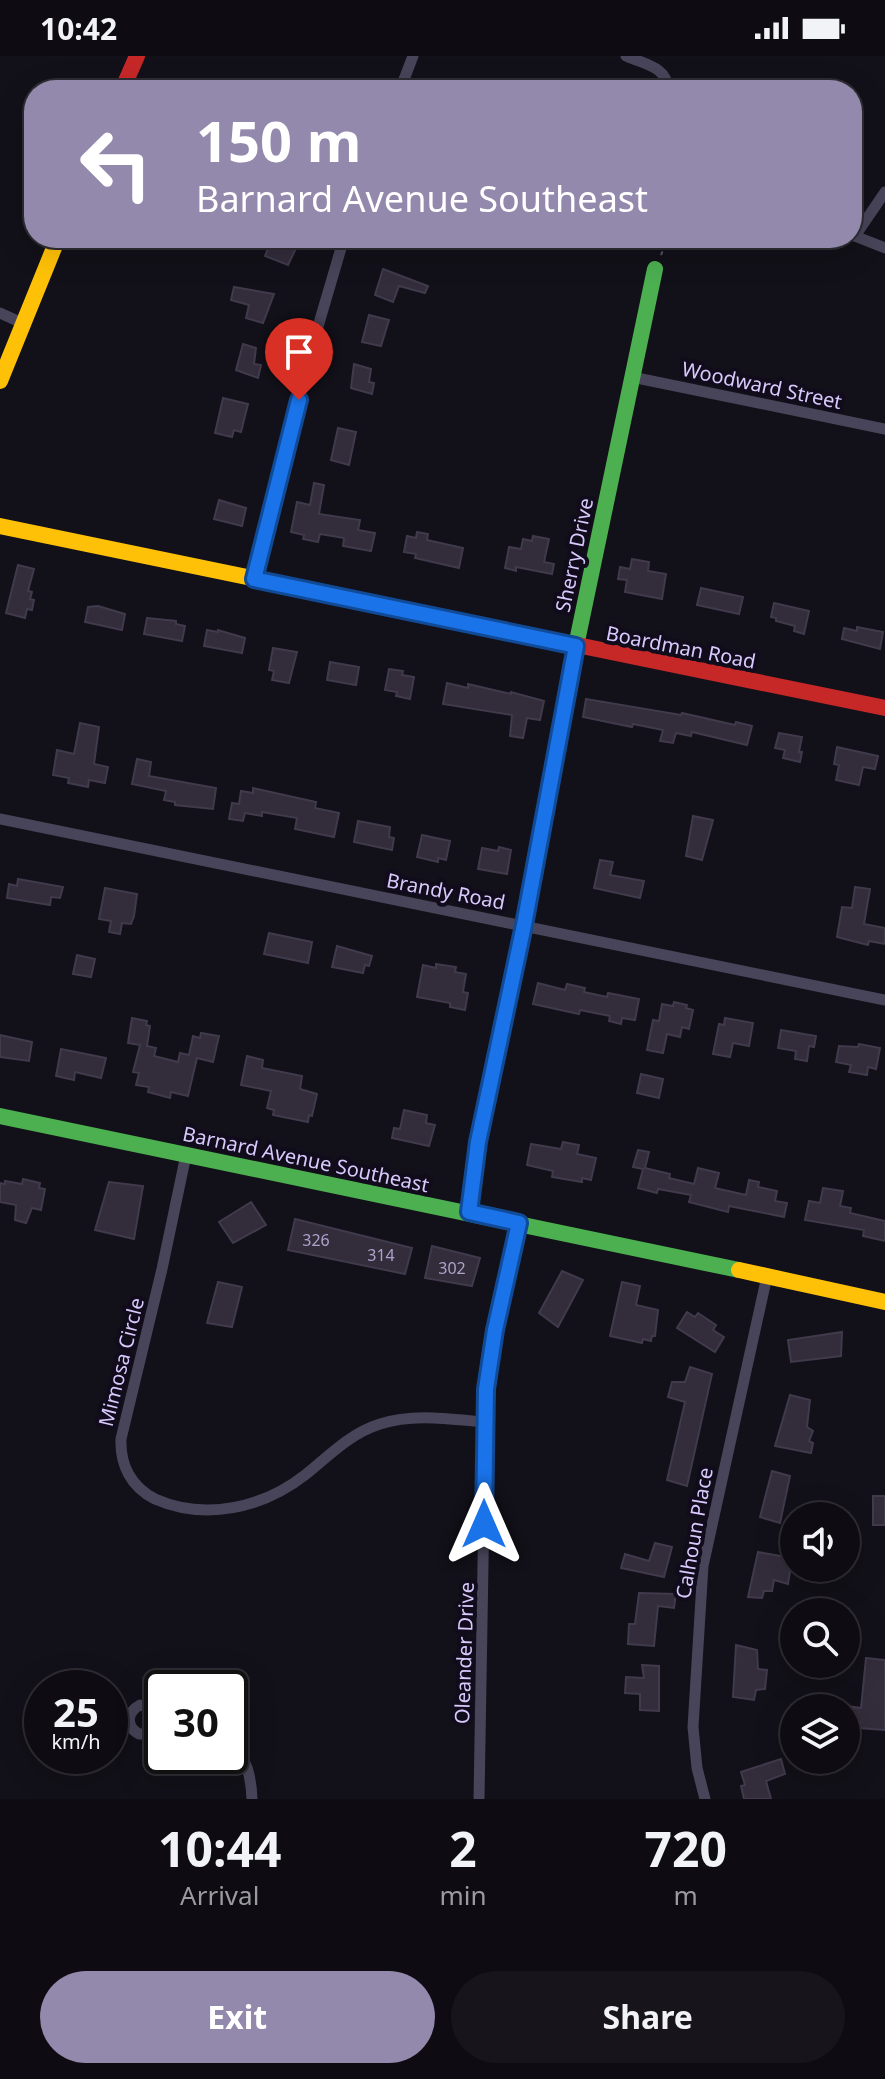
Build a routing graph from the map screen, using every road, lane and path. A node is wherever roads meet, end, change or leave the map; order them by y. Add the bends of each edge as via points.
1 (137, 56) edge
2 (413, 56) edge
3 (626, 56) edge
4 (126, 80) edge
5 (404, 80) edge
6 (666, 80) edge
7 (885, 192) edge
8 (862, 224) edge
9 (862, 238) edge
10 (54, 248) edge
11 (341, 248) edge
12 (664, 248) edge
13 (885, 248) edge
14 (655, 269) joint
15 (0, 313) edge
16 (22, 323) junction
17 (632, 377) junction
18 (0, 381) edge
19 (885, 429) edge
20 (0, 526) edge
21 (254, 579) junction
22 (576, 646) junction
23 (885, 708) edge
24 (0, 819) edge
25 (524, 925) junction
26 (885, 1000) edge
27 (0, 1116) edge
28 (186, 1155) junction
29 (469, 1212) junction
30 (519, 1223) junction
31 (767, 1276) junction
32 (885, 1302) edge
33 (484, 1422) junction
34 (144, 1706) edge
35 (144, 1734) edge
36 (248, 1769) edge
37 (252, 1799) edge
38 (479, 1799) edge
39 (705, 1799) edge

1 - 4 street
2 - 5 street
3 - 6 street via 661,72
7 - 8 street
9 - 13 street
10 - 16 street
11 - 21 street
12 - 14 path
14 - 17 street, Sherry Drive
15 - 16 street
16 - 18 street
17 - 19 street, Woodward Street
17 - 22 street, Sherry Drive
20 - 21 street, Boardman Road
21 - 22 street, Boardman Road
22 - 23 street, Boardman Road
22 - 25 street, Sherry Drive
24 - 25 street, Brandy Road
25 - 26 street, Brandy Road
25 - 29 street, Sherry Drive via 478,1142
27 - 28 street, Barnard Avenue Southeast
28 - 29 street, Barnard Avenue Southeast
28 - 33 street, Mimosa Circle via 121,1439 125,1469 146,1494 189,1509 235,1508 276,1494 342,1442 383,1423 419,1418
29 - 30 street, Barnard Avenue Southeast
30 - 31 street, Barnard Avenue Southeast
30 - 33 street, Oleander Drive via 489,1359
31 - 32 street, Barnard Avenue Southeast
31 - 39 street, Calhoun Place via 703,1566 693,1727
33 - 38 street, Oleander Drive
34 - 35 street via 133,1709 129,1720
36 - 37 street

